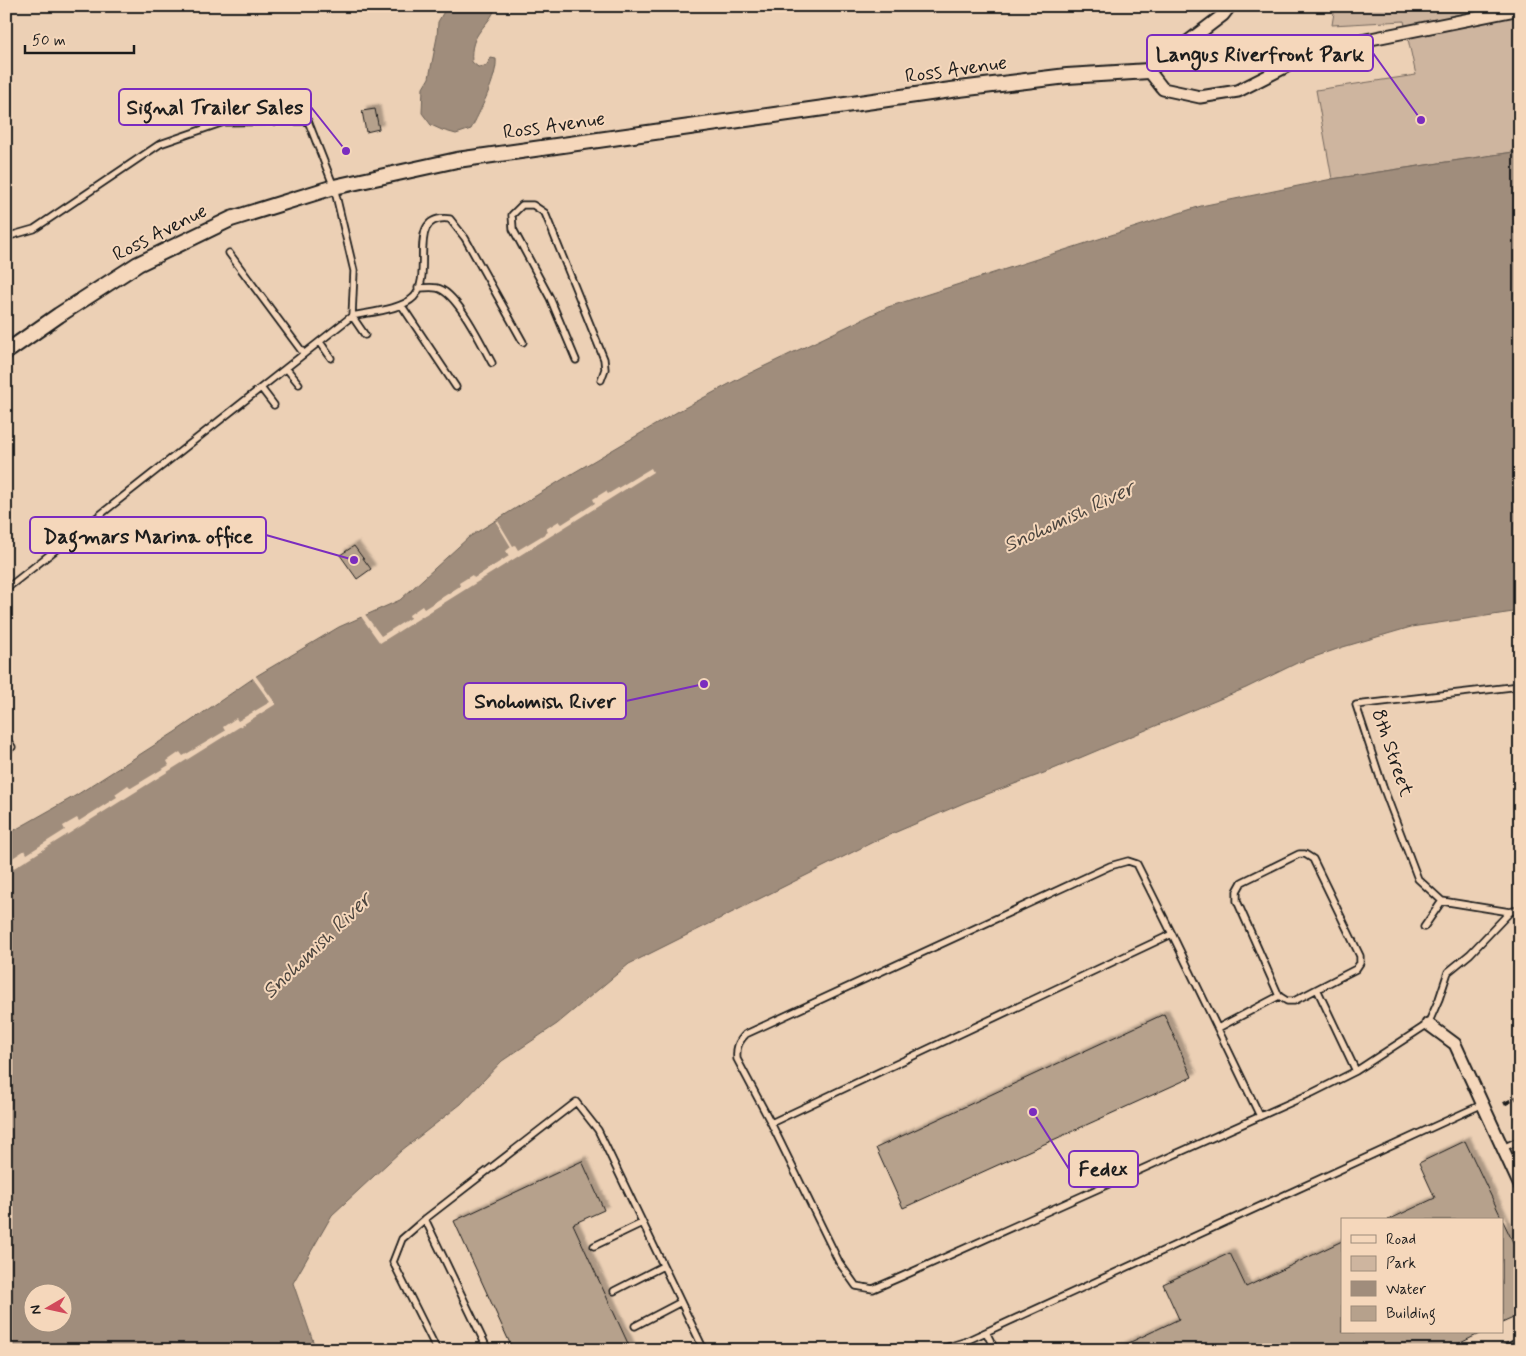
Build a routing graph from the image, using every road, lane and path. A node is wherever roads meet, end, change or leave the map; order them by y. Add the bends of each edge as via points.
1 (1230, 6) edge
2 (1520, 9) edge
3 (1149, 71) junction
4 (334, 187) junction
5 (6, 237) edge
6 (229, 253) dead end
7 (418, 288) junction
8 (402, 306) junction
9 (352, 316) junction
10 (365, 335) dead end
11 (320, 342) junction
12 (523, 342) dead end
13 (6, 352) edge
14 (304, 354) junction
15 (331, 358) dead end
16 (576, 360) dead end
17 (492, 362) dead end
18 (286, 368) junction
19 (601, 380) dead end
20 (299, 384) dead end
21 (456, 387) dead end
22 (261, 388) junction
23 (274, 405) dead end
24 (6, 589) edge
25 (1520, 686) edge
26 (6, 739) edge
27 (12, 747) dead end
28 (1442, 900) junction
29 (1520, 909) edge
30 (1510, 912) junction
31 (1424, 926) dead end
32 (1172, 934) junction
33 (1317, 990) junction
34 (1280, 996) junction
35 (1428, 1024) junction
36 (1218, 1028) junction
37 (1356, 1071) junction
38 (1483, 1104) junction
39 (1260, 1116) junction
40 (771, 1123) junction
41 (1520, 1140) edge
42 (1503, 1148) junction
43 (1520, 1186) edge
44 (425, 1219) junction
45 (642, 1223) junction
46 (594, 1246) dead end
47 (664, 1266) junction
48 (614, 1291) dead end
49 (681, 1302) junction
50 (635, 1326) dead end
51 (986, 1332) junction
52 (1520, 1341) edge
53 (703, 1348) edge
54 (437, 1350) edge
55 (488, 1350) edge
56 (694, 1350) edge
57 (938, 1350) edge
58 (995, 1350) edge
59 (1502, 1350) edge

1 - 3 street via 1223,15
2 - 3 street via 1331,47 1304,56 1238,91 1200,97 1163,89
3 - 4 street, Ross Avenue via 1067,76 921,94 457,160
4 - 5 lane via 308,121 224,122 160,144 34,230
4 - 9 lane via 354,271
4 - 13 street, Ross Avenue via 232,219 138,264
6 - 14 lane
7 - 8 lane via 415,296
7 - 12 lane via 422,277 425,230 429,223 440,218 450,219 465,238
7 - 17 lane via 439,288 450,295
8 - 9 lane
8 - 21 lane
9 - 10 lane
9 - 11 lane
11 - 14 lane
11 - 15 lane
14 - 18 lane
16 - 19 lane via 550,298 513,229 512,215 522,205 533,205 545,213 604,359
18 - 20 lane
18 - 22 lane
22 - 23 lane
22 - 24 lane
25 - 28 lane, 8th Street via 1356,706 1418,879
26 - 27 lane
28 - 30 lane
28 - 31 lane
29 - 30 lane
30 - 35 lane via 1448,972
32 - 36 lane
32 - 40 lane
32 - 40 lane via 1137,864 1128,861 1110,866 746,1034 739,1041 737,1059
33 - 34 lane via 1294,1000 1287,1001
33 - 34 lane via 1356,969 1360,956 1313,859 1299,854 1242,882 1237,891 1237,901
33 - 37 lane
34 - 36 lane
35 - 37 lane
35 - 38 street via 1455,1044
36 - 39 lane
37 - 39 lane
38 - 42 street
38 - 51 lane
39 - 40 lane via 873,1289 856,1286 839,1262
41 - 42 lane
42 - 43 street
44 - 45 lane via 576,1102 598,1130
44 - 54 lane via 402,1239 393,1262
44 - 55 lane
45 - 46 lane
45 - 47 lane
47 - 48 lane
47 - 49 lane
49 - 50 lane
49 - 53 lane
51 - 57 lane
51 - 58 lane
52 - 59 lane
53 - 56 lane

